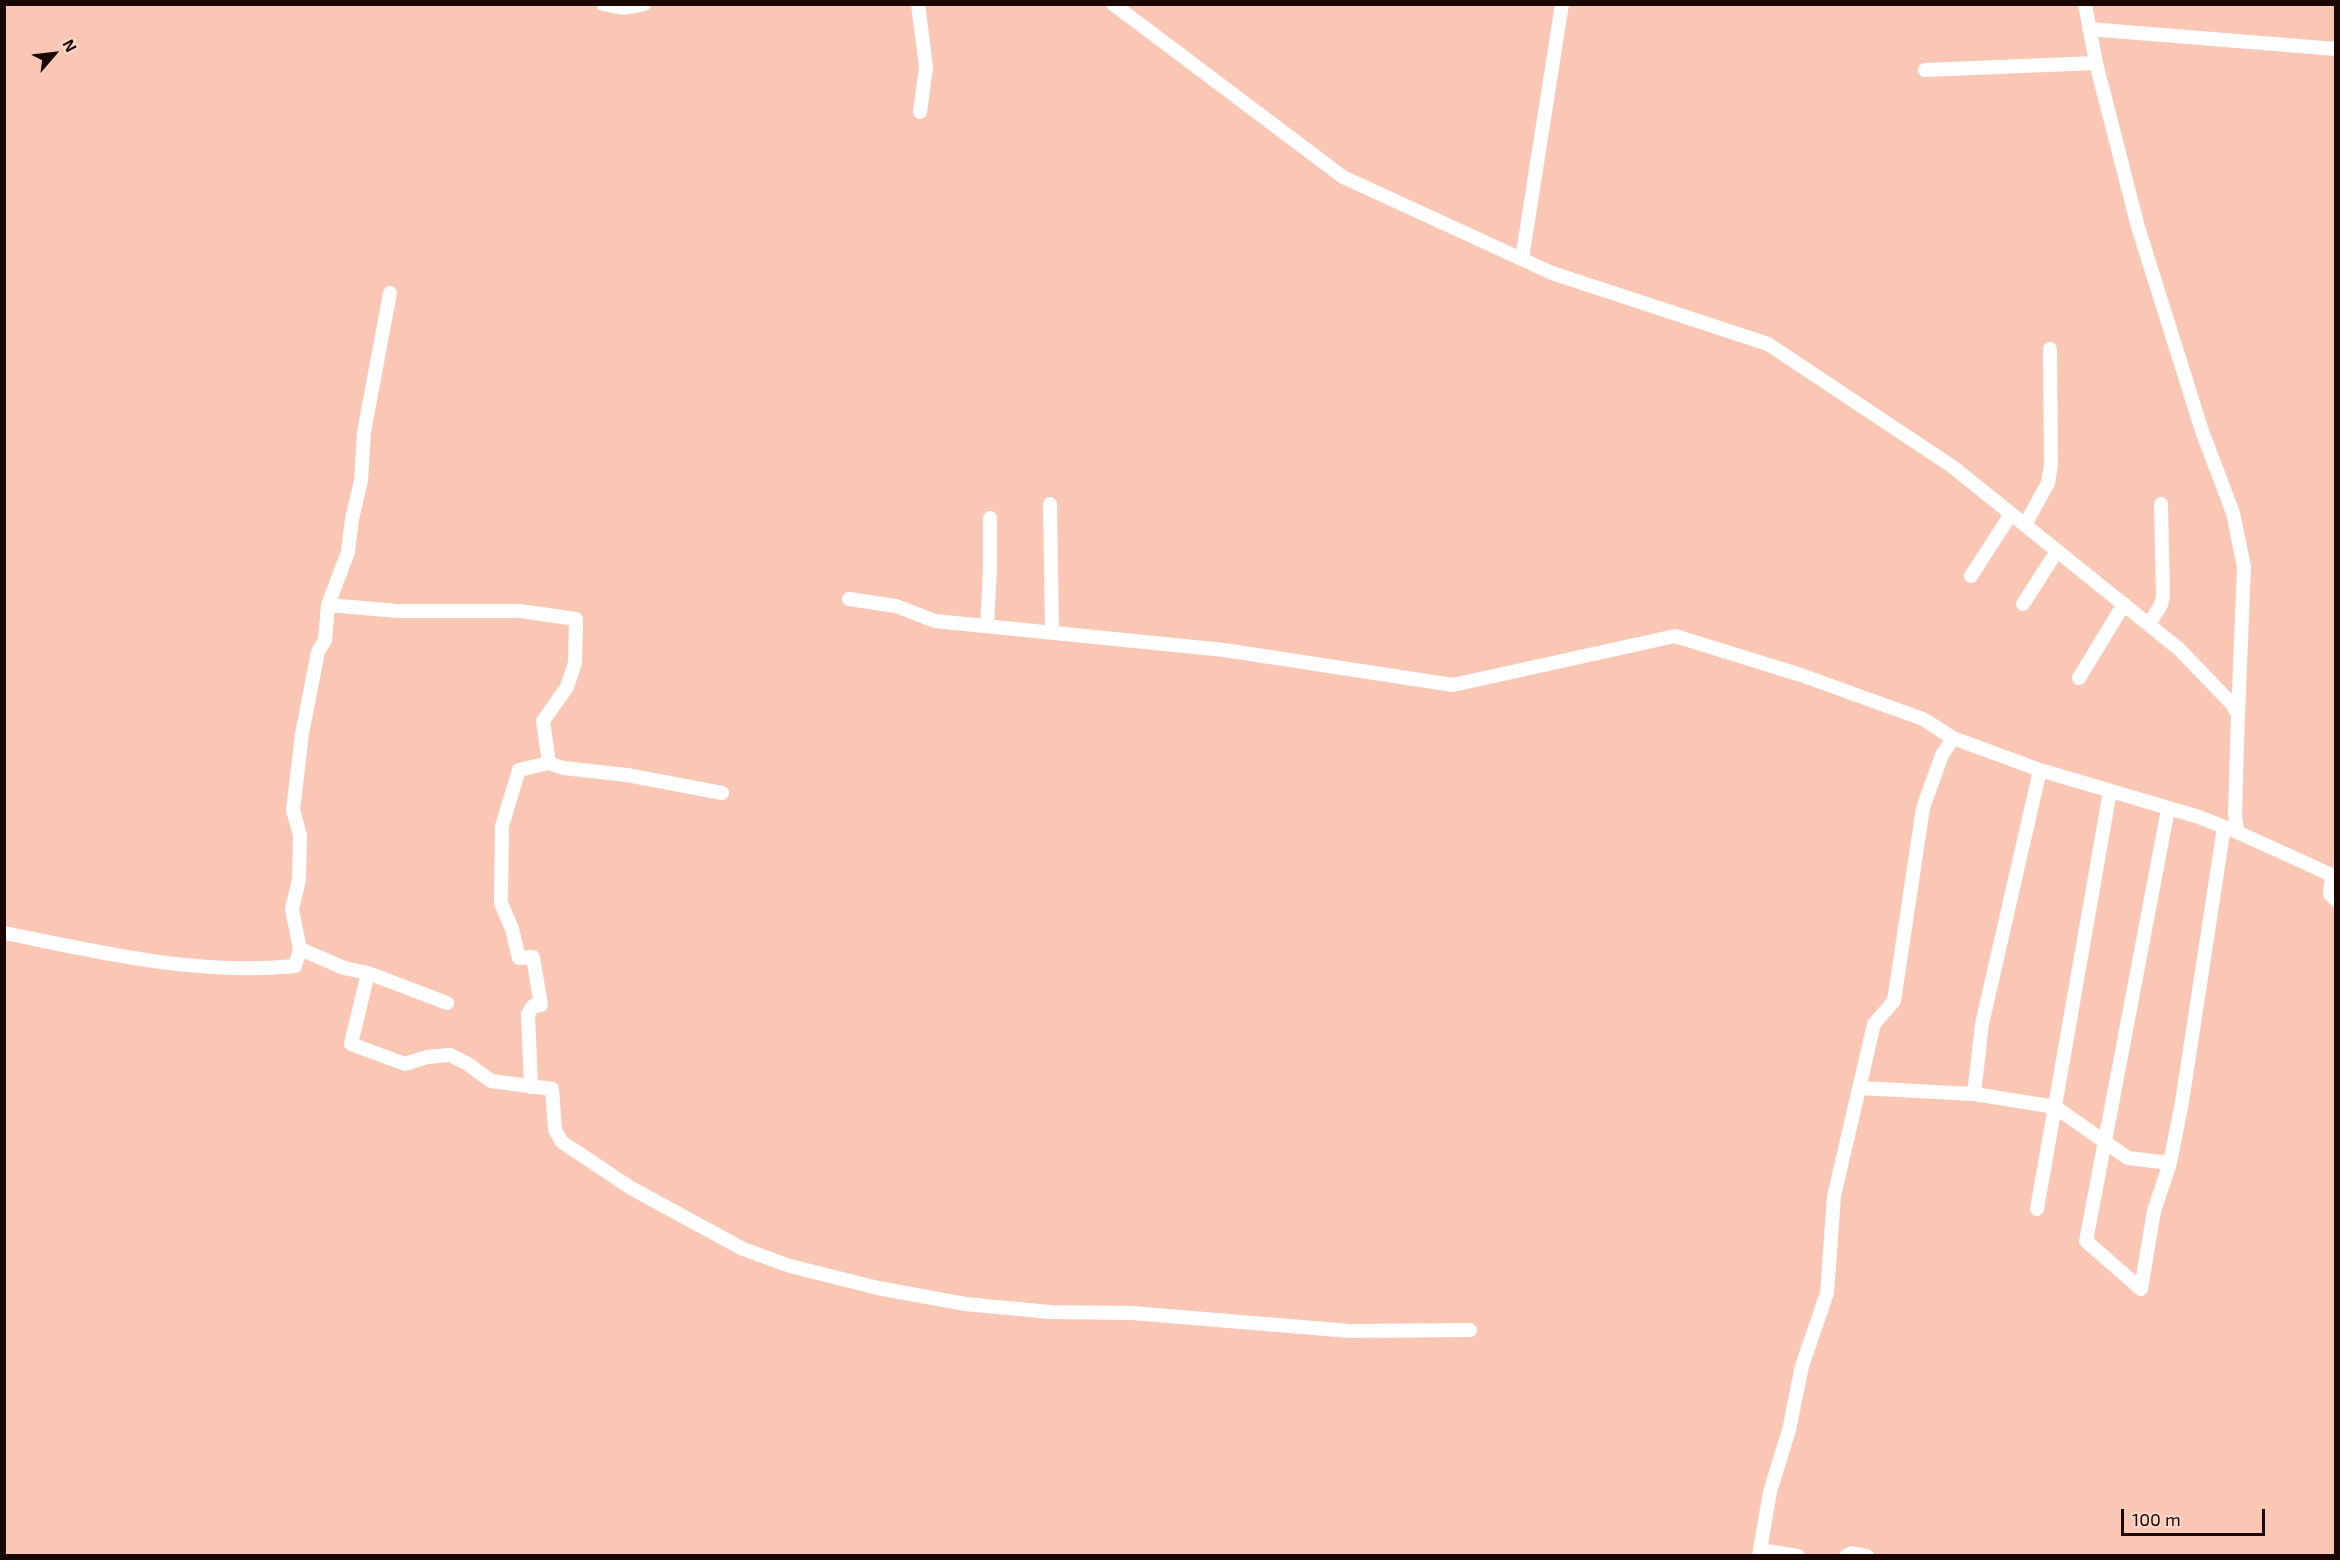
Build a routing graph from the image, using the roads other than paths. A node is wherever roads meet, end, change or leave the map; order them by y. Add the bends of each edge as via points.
1 (603, 4) edge
2 (644, 4) edge
3 (918, 4) edge
4 (1113, 4) edge
5 (1562, 4) edge
6 (2085, 4) edge
7 (2089, 29) junction
8 (2336, 49) edge
9 (2096, 63) junction
10 (1925, 70) dead end
11 (920, 112) dead end
12 (1522, 259) junction
13 (390, 293) dead end
14 (2050, 349) dead end
15 (1050, 504) dead end
16 (2161, 504) dead end
17 (2011, 514) junction
18 (990, 518) dead end
19 (2025, 525) junction
20 (2057, 551) junction
21 (1971, 576) dead end
22 (849, 599) dead end
23 (2023, 604) dead end
24 (2124, 604) junction
25 (328, 605) junction
26 (2149, 624) junction
27 (987, 626) junction
28 (1052, 632) junction
29 (2079, 678) dead end
30 (2238, 714) junction
31 (1953, 738) junction
32 (549, 763) junction
33 (2040, 770) junction
34 (2110, 791) junction
35 (722, 793) dead end
36 (2168, 809) junction
37 (2231, 829) junction
38 (2334, 877) edge
39 (2336, 900) edge
40 (4, 933) edge
41 (300, 949) junction
42 (368, 973) junction
43 (447, 1003) dead end
44 (531, 1087) junction
45 (1859, 1088) junction
46 (1974, 1094) junction
47 (2055, 1107) junction
48 (2105, 1141) junction
49 (2170, 1163) junction
50 (2037, 1209) dead end
51 (1470, 1330) dead end
52 (1760, 1553) edge
53 (1798, 1556) edge
54 (1845, 1556) edge
55 (1867, 1556) edge

1 - 2 street via 623,8
3 - 11 street via 926,67
4 - 12 street via 1343,177
5 - 12 street
6 - 7 street
7 - 8 street
7 - 9 street
9 - 10 street
9 - 30 street via 2138,227 2178,359 2233,513 2244,567
12 - 17 street via 1552,273 1768,344 1953,467
13 - 25 street via 364,432 361,481 348,552
14 - 19 street via 2051,465 2048,483
15 - 28 street
16 - 26 street via 2163,596
17 - 19 street
17 - 21 street
18 - 27 street
19 - 20 street
20 - 23 street
20 - 24 street
22 - 27 street via 896,606 935,621
24 - 26 street
24 - 29 street
25 - 32 street via 398,611 520,611 576,619 576,663 567,687 543,721
25 - 41 street via 325,640 318,652 309,693 293,810 300,835 299,880 292,909
26 - 30 street via 2179,649
27 - 28 street
28 - 31 street via 1224,650 1452,685 1675,636 1801,675 1923,719
30 - 37 street via 2235,814
31 - 33 street
31 - 45 street via 1942,755 1923,808 1894,1001 1874,1024
32 - 35 street
32 - 44 street via 519,770 502,826 501,903 519,958 533,957 541,1005 533,1006 528,1014
33 - 34 street
33 - 46 street via 1982,1024
34 - 36 street
34 - 47 street
36 - 37 street
36 - 48 street
37 - 38 street
37 - 49 street
38 - 39 street via 2330,894
40 - 41 street via 187,967 294,966
41 - 42 street via 344,968
42 - 43 street
42 - 44 street via 351,1044 405,1064 450,1055 491,1081
44 - 51 street via 552,1089 555,1130 562,1142 661,1205 743,1249 790,1266 965,1304 1050,1312 1132,1313 1350,1331
45 - 46 street
45 - 52 street via 1834,1196 1827,1293 1802,1366 1789,1430 1770,1492
46 - 47 street
47 - 48 street
47 - 50 street
48 - 49 street via 2128,1158
48 - 49 street via 2086,1241 2140,1289 2154,1211
52 - 53 street
54 - 55 street via 1852,1552

